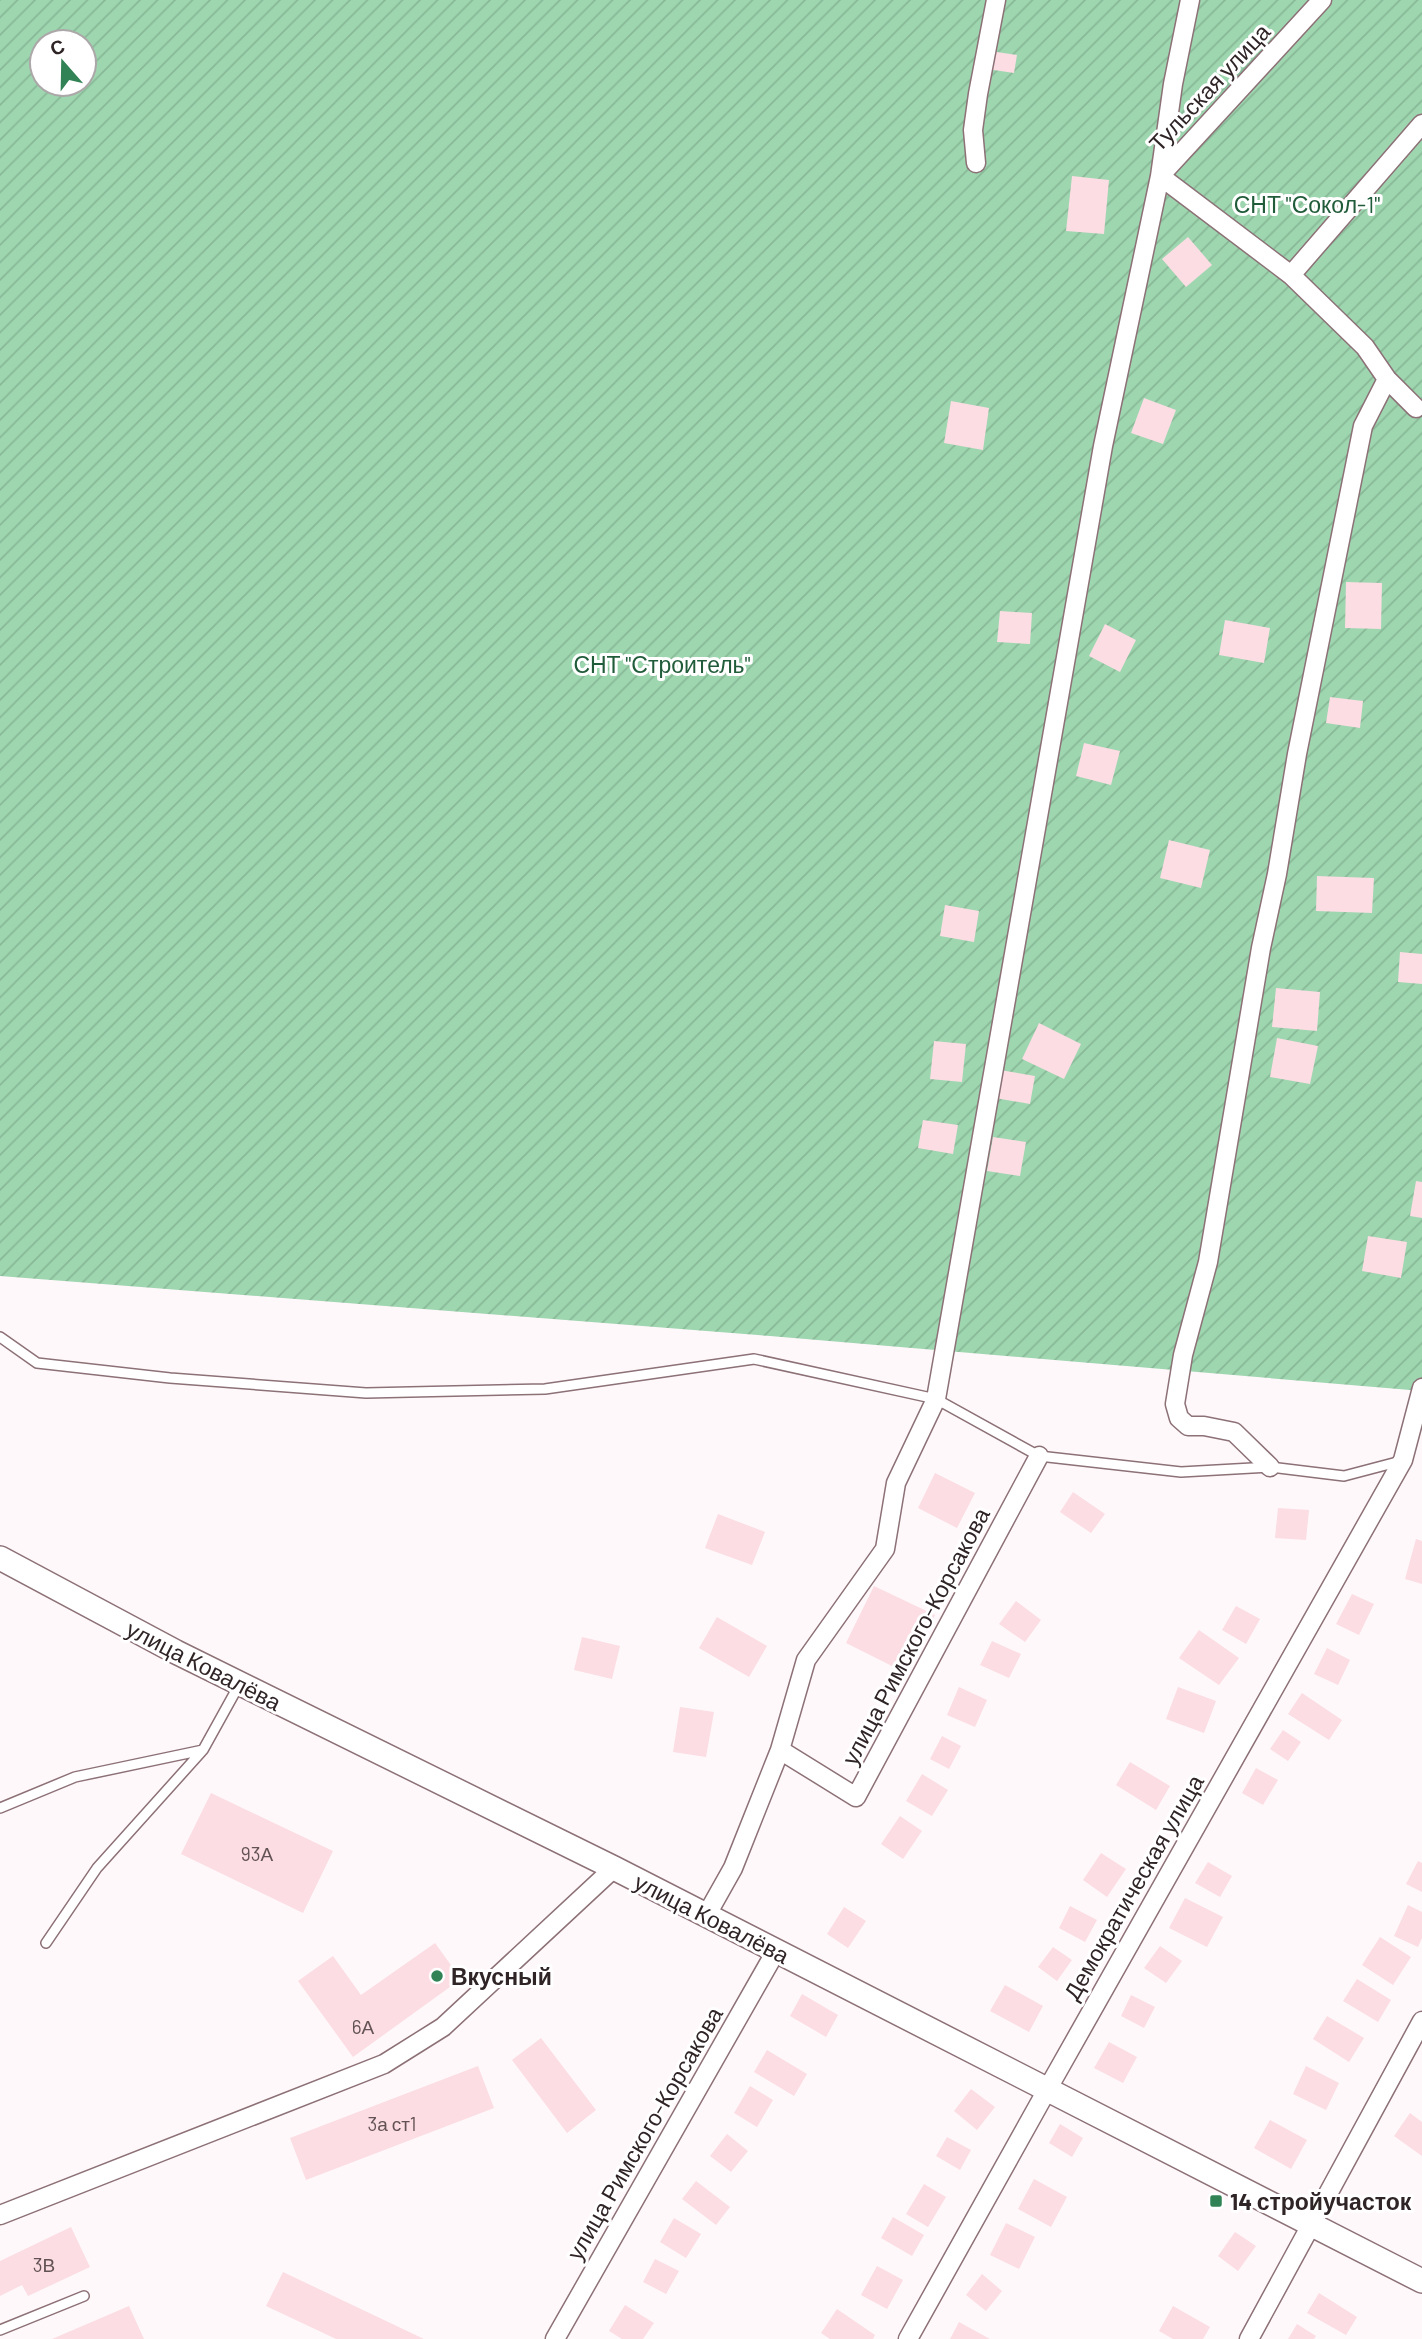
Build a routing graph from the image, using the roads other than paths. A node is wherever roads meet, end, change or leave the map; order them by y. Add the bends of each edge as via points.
1 (996, 0) edge
2 (1189, 0) edge
3 (1322, 0) edge
4 (1422, 124) edge
5 (976, 163) dead end
6 (1160, 176) junction
7 (1291, 275) junction
8 (1387, 379) junction
9 (1420, 408) edge
10 (0, 1337) edge
11 (1422, 1388) edge
12 (936, 1399) junction
13 (1039, 1456) junction
14 (1403, 1460) junction
15 (1270, 1467) junction
16 (0, 1558) edge
17 (240, 1684) junction
18 (203, 1750) junction
19 (780, 1750) junction
20 (0, 1808) edge
21 (614, 1868) junction
22 (706, 1916) junction
23 (46, 1943) dead end
24 (776, 1951) junction
25 (1422, 2021) edge
26 (1047, 2090) junction
27 (0, 2215) edge
28 (1311, 2225) junction
29 (1422, 2281) edge
30 (84, 2296) dead end
31 (0, 2330) edge
32 (555, 2339) edge
33 (908, 2339) edge
34 (1249, 2339) edge

1 - 5 street via 973,130
2 - 6 street
3 - 6 street, Тульская улица
4 - 7 street
6 - 7 street
6 - 12 street via 1103,446
7 - 8 street via 1365,348
8 - 9 street
8 - 15 street via 1363,426 1261,948 1208,1262 1175,1404 1179,1418 1188,1426 1234,1432
10 - 12 lane via 37,1363 366,1393 545,1389 754,1359
11 - 14 street, Демократическая улица
12 - 13 lane
12 - 19 street via 896,1483 885,1549 806,1660
13 - 15 lane via 1181,1472
13 - 19 street, улица Римского-Корсакова via 856,1797
14 - 15 lane via 1344,1476
14 - 26 street, Демократическая улица
16 - 17 street, улица Ковалёва
17 - 18 lane
17 - 21 street, улица Ковалёва
18 - 20 lane via 75,1777
18 - 23 lane via 97,1868
19 - 22 street via 733,1868
21 - 22 street, улица Ковалёва
21 - 27 street via 443,2027 384,2064
22 - 24 street, улица Ковалёва
24 - 26 street, улица Ковалёва
24 - 32 street, улица Римского-Корсакова
25 - 28 street
26 - 28 street, улица Ковалёва
26 - 33 street, Демократическая улица
28 - 29 street, улица Ковалёва
28 - 34 street
30 - 31 lane

